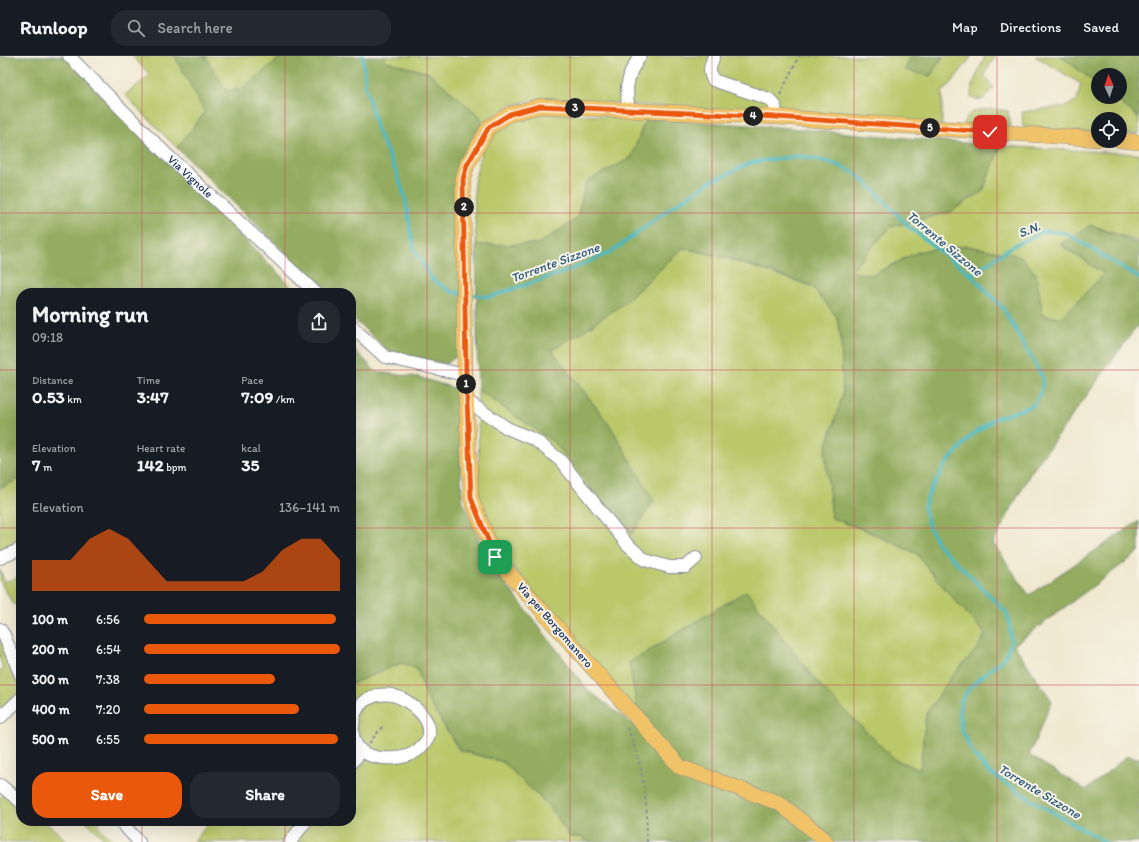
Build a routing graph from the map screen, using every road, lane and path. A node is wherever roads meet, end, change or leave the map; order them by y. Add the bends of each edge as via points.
1 (69, 56) edge
2 (640, 56) edge
3 (714, 56) edge
4 (799, 56) edge
5 (628, 111) junction
6 (775, 111) junction
7 (1091, 138) edge
8 (1127, 141) edge
9 (1139, 142) edge
10 (311, 288) edge
11 (356, 331) edge
12 (466, 375) junction
13 (467, 401) junction
14 (16, 551) edge
15 (0, 558) edge
16 (696, 558) dead end
17 (0, 630) edge
18 (16, 664) edge
19 (16, 703) edge
20 (356, 711) edge
21 (0, 718) edge
22 (384, 725) dead end
23 (626, 726) dead end
24 (356, 742) edge
25 (361, 751) junction
26 (356, 758) edge
27 (0, 785) edge
28 (16, 798) edge
29 (125, 826) edge
30 (302, 826) edge
31 (139, 842) edge
32 (290, 842) edge
33 (647, 842) edge
34 (826, 842) edge

1 - 10 street, Via Vignole via 167,155
2 - 5 street via 631,71
3 - 6 street via 710,66 713,80 769,99
4 - 6 path
5 - 6 main road, Via per Borgomanero
5 - 12 main road, Via per Borgomanero via 540,106 510,114 489,127 467,165 463,179
6 - 7 main road, Via per Borgomanero
8 - 9 main road
11 - 12 street via 385,357
12 - 13 main road, Via per Borgomanero
13 - 16 street via 507,428 535,440 560,460 627,544 645,560 668,567 686,567
13 - 34 main road, Via per Borgomanero via 471,498 495,557 680,767 779,803
14 - 15 street
17 - 18 street
19 - 21 street
20 - 25 street via 363,702 377,695 392,695 420,711 428,726 428,738 419,749 406,756 374,757
22 - 25 path
23 - 33 path via 634,744 642,777
24 - 25 street
25 - 26 street
27 - 28 street
29 - 31 street
30 - 32 street

